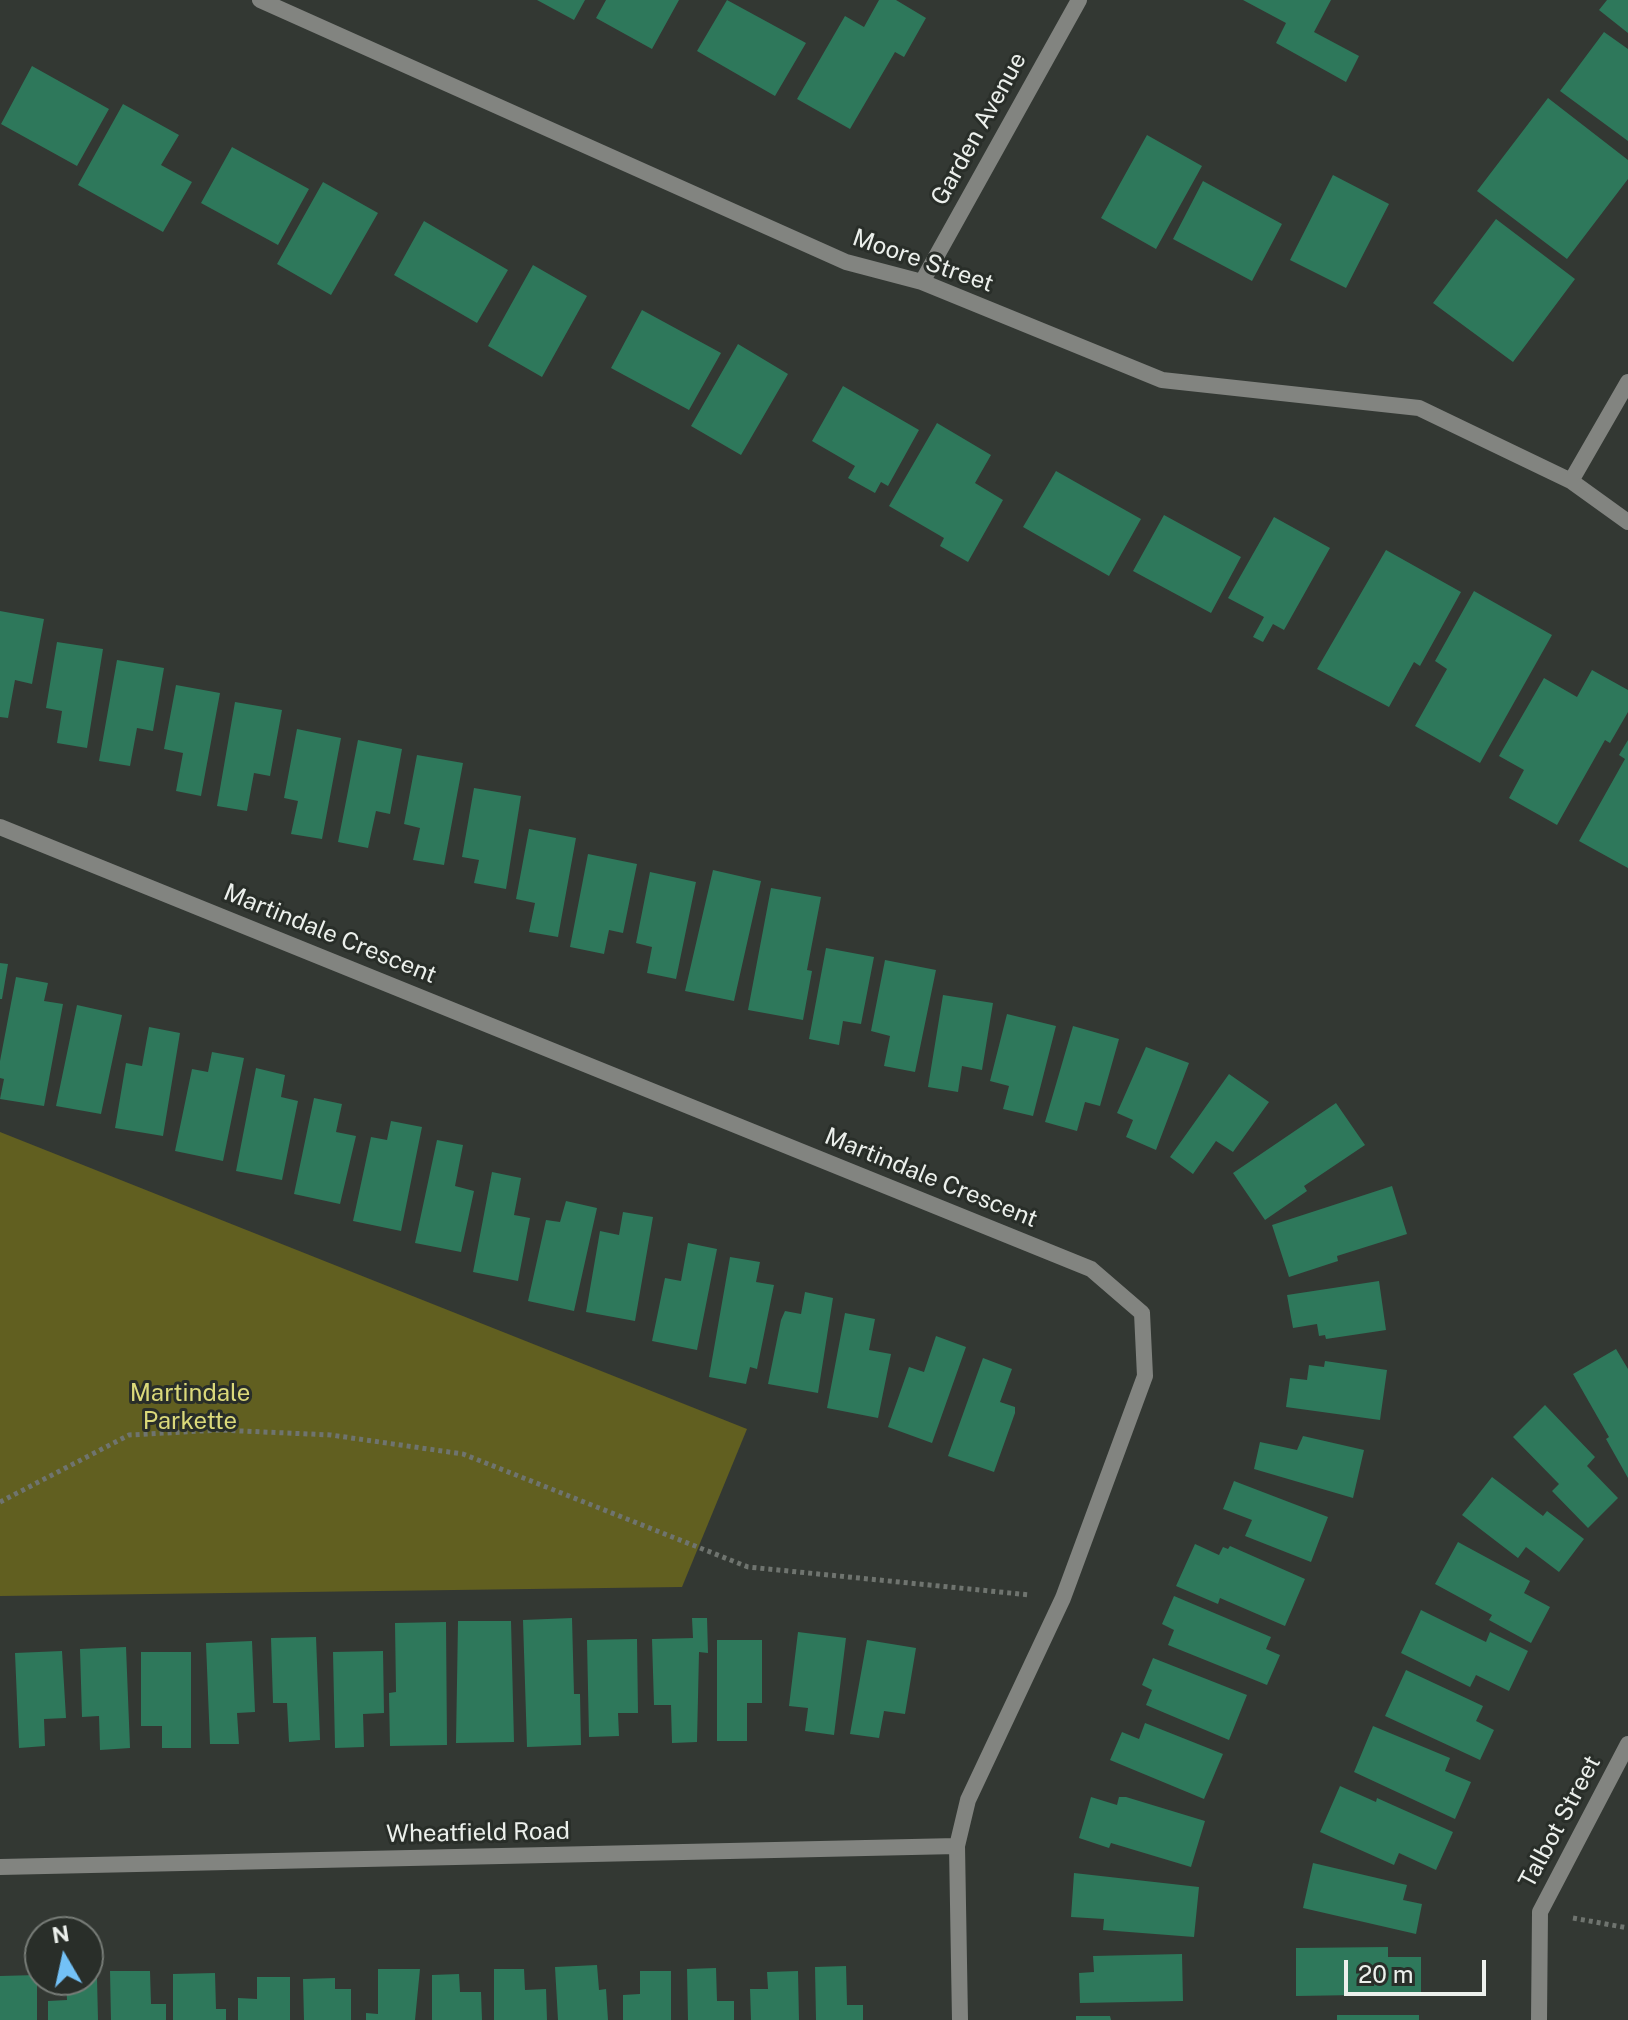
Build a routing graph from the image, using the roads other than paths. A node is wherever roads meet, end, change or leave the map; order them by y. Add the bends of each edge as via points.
1 (260, 0) edge
2 (1079, 0) edge
3 (922, 282) junction
4 (1628, 382) edge
5 (1571, 481) junction
6 (1628, 522) edge
7 (0, 827) edge
8 (1628, 1744) edge
9 (957, 1846) junction
10 (0, 1867) edge
11 (960, 2020) edge
12 (1539, 2020) edge

1 - 3 street, Moore Street via 846,262
2 - 3 street, Garden Avenue
3 - 5 street, Moore Street via 1162,380 1419,408
4 - 5 street
5 - 6 street, Moore Street
7 - 9 street, Martindale Crescent via 1091,1269 1142,1313 1145,1376 1063,1598 968,1800
8 - 12 street, Talbot Street via 1540,1912
9 - 10 street, Wheatfield Road
9 - 11 street, Martindale Crescent

